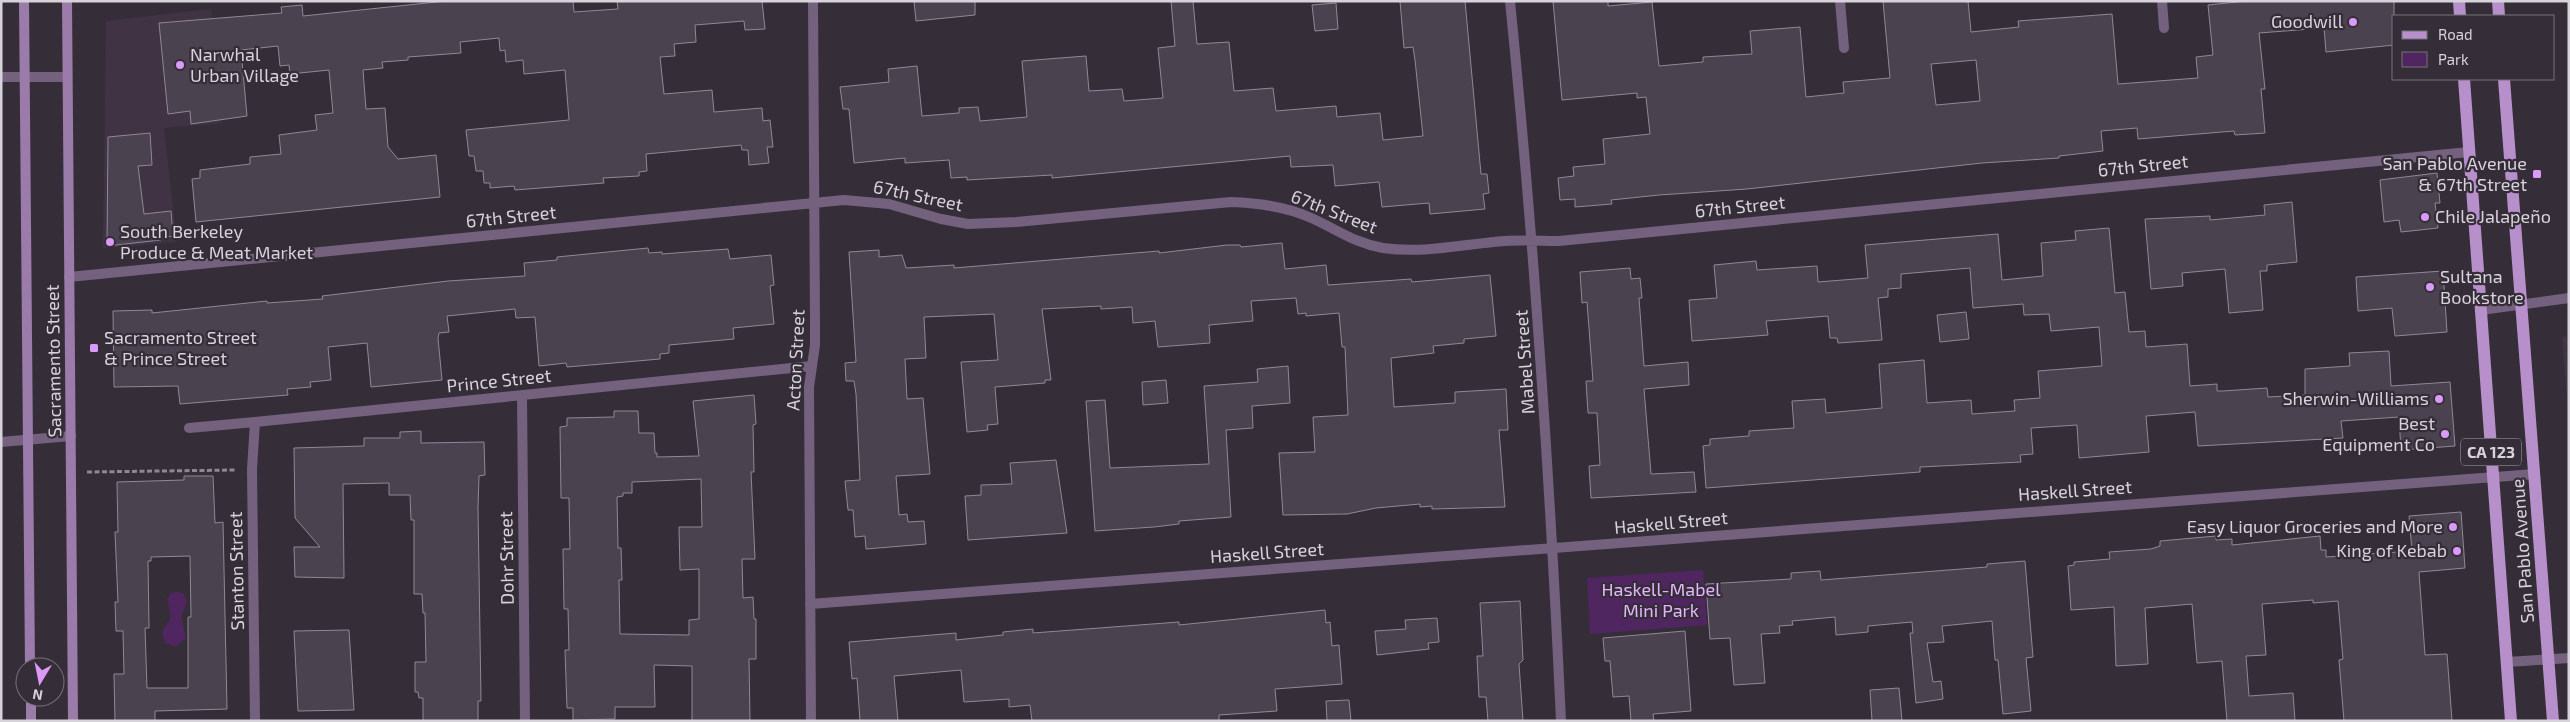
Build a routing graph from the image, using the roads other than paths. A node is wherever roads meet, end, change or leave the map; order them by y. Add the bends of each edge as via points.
1 (24, 1) edge
2 (67, 1) edge
3 (813, 1) edge
4 (1510, 1) edge
5 (1840, 1) edge
6 (2162, 1) edge
7 (2459, 1) edge
8 (2498, 1) edge
9 (2460, 15) edge
10 (2500, 15) edge
11 (2164, 28) dead end
12 (1844, 48) dead end
13 (1, 77) edge
14 (67, 77) junction
15 (25, 78) junction
16 (2464, 80) edge
17 (2504, 80) edge
18 (2469, 152) junction
19 (814, 203) junction
20 (1532, 241) junction
21 (69, 277) junction
22 (2569, 298) edge
23 (2521, 304) junction
24 (2481, 310) junction
25 (812, 366) junction
26 (522, 395) junction
27 (255, 422) junction
28 (189, 428) dead end
29 (71, 436) junction
30 (28, 439) junction
31 (1, 442) edge
32 (2534, 474) junction
33 (2492, 478) junction
34 (1553, 549) junction
35 (810, 604) junction
36 (30, 657) edge
37 (2569, 658) edge
38 (2548, 659) junction
39 (2507, 662) junction
40 (31, 707) edge
41 (31, 721) edge
42 (73, 721) edge
43 (255, 721) edge
44 (525, 721) edge
45 (811, 721) edge
46 (1561, 721) edge
47 (2512, 721) edge
48 (2553, 721) edge

1 - 15 street, Sacramento Street
2 - 14 street, Sacramento Street
3 - 19 street, Acton Street
4 - 20 street, Mabel Street
5 - 12 street
6 - 11 street
7 - 9 main road
8 - 10 main road
13 - 15 street
14 - 15 street
14 - 21 street, Sacramento Street
15 - 30 street, Sacramento Street
16 - 18 main road, San Pablo Avenue / CA 123
17 - 23 main road, San Pablo Avenue / CA 123
18 - 20 street, 67th Street via 1559,242
18 - 24 main road, San Pablo Avenue / CA 123
19 - 20 street, 67th Street via 844,200 880,203 968,224 1231,202 1286,209 1352,240 1382,248 1415,251
19 - 21 street, 67th Street
19 - 25 street, Acton Street via 815,345
20 - 34 street, Mabel Street
21 - 29 street, Sacramento Street
22 - 23 street
23 - 24 street
23 - 32 main road, San Pablo Avenue / CA 123
24 - 33 main road, San Pablo Avenue / CA 123
25 - 26 street, Prince Street
25 - 35 street, Acton Street via 809,387
26 - 27 street, Prince Street
26 - 44 street, Dohr Street
27 - 28 street, Prince Street
27 - 43 street, Stanton Street via 252,469
29 - 30 street
29 - 42 street, Sacramento Street
30 - 31 street
30 - 36 street, Sacramento Street
32 - 33 street, Haskell Street
32 - 38 main road, San Pablo Avenue / CA 123
33 - 34 street, Haskell Street via 1870,522
33 - 39 main road, San Pablo Avenue / CA 123
34 - 35 street, Haskell Street
34 - 46 street, Mabel Street
35 - 45 street, Acton Street
37 - 38 street
38 - 39 street
38 - 48 main road, San Pablo Avenue / CA 123
39 - 47 main road, San Pablo Avenue / CA 123
40 - 41 street

